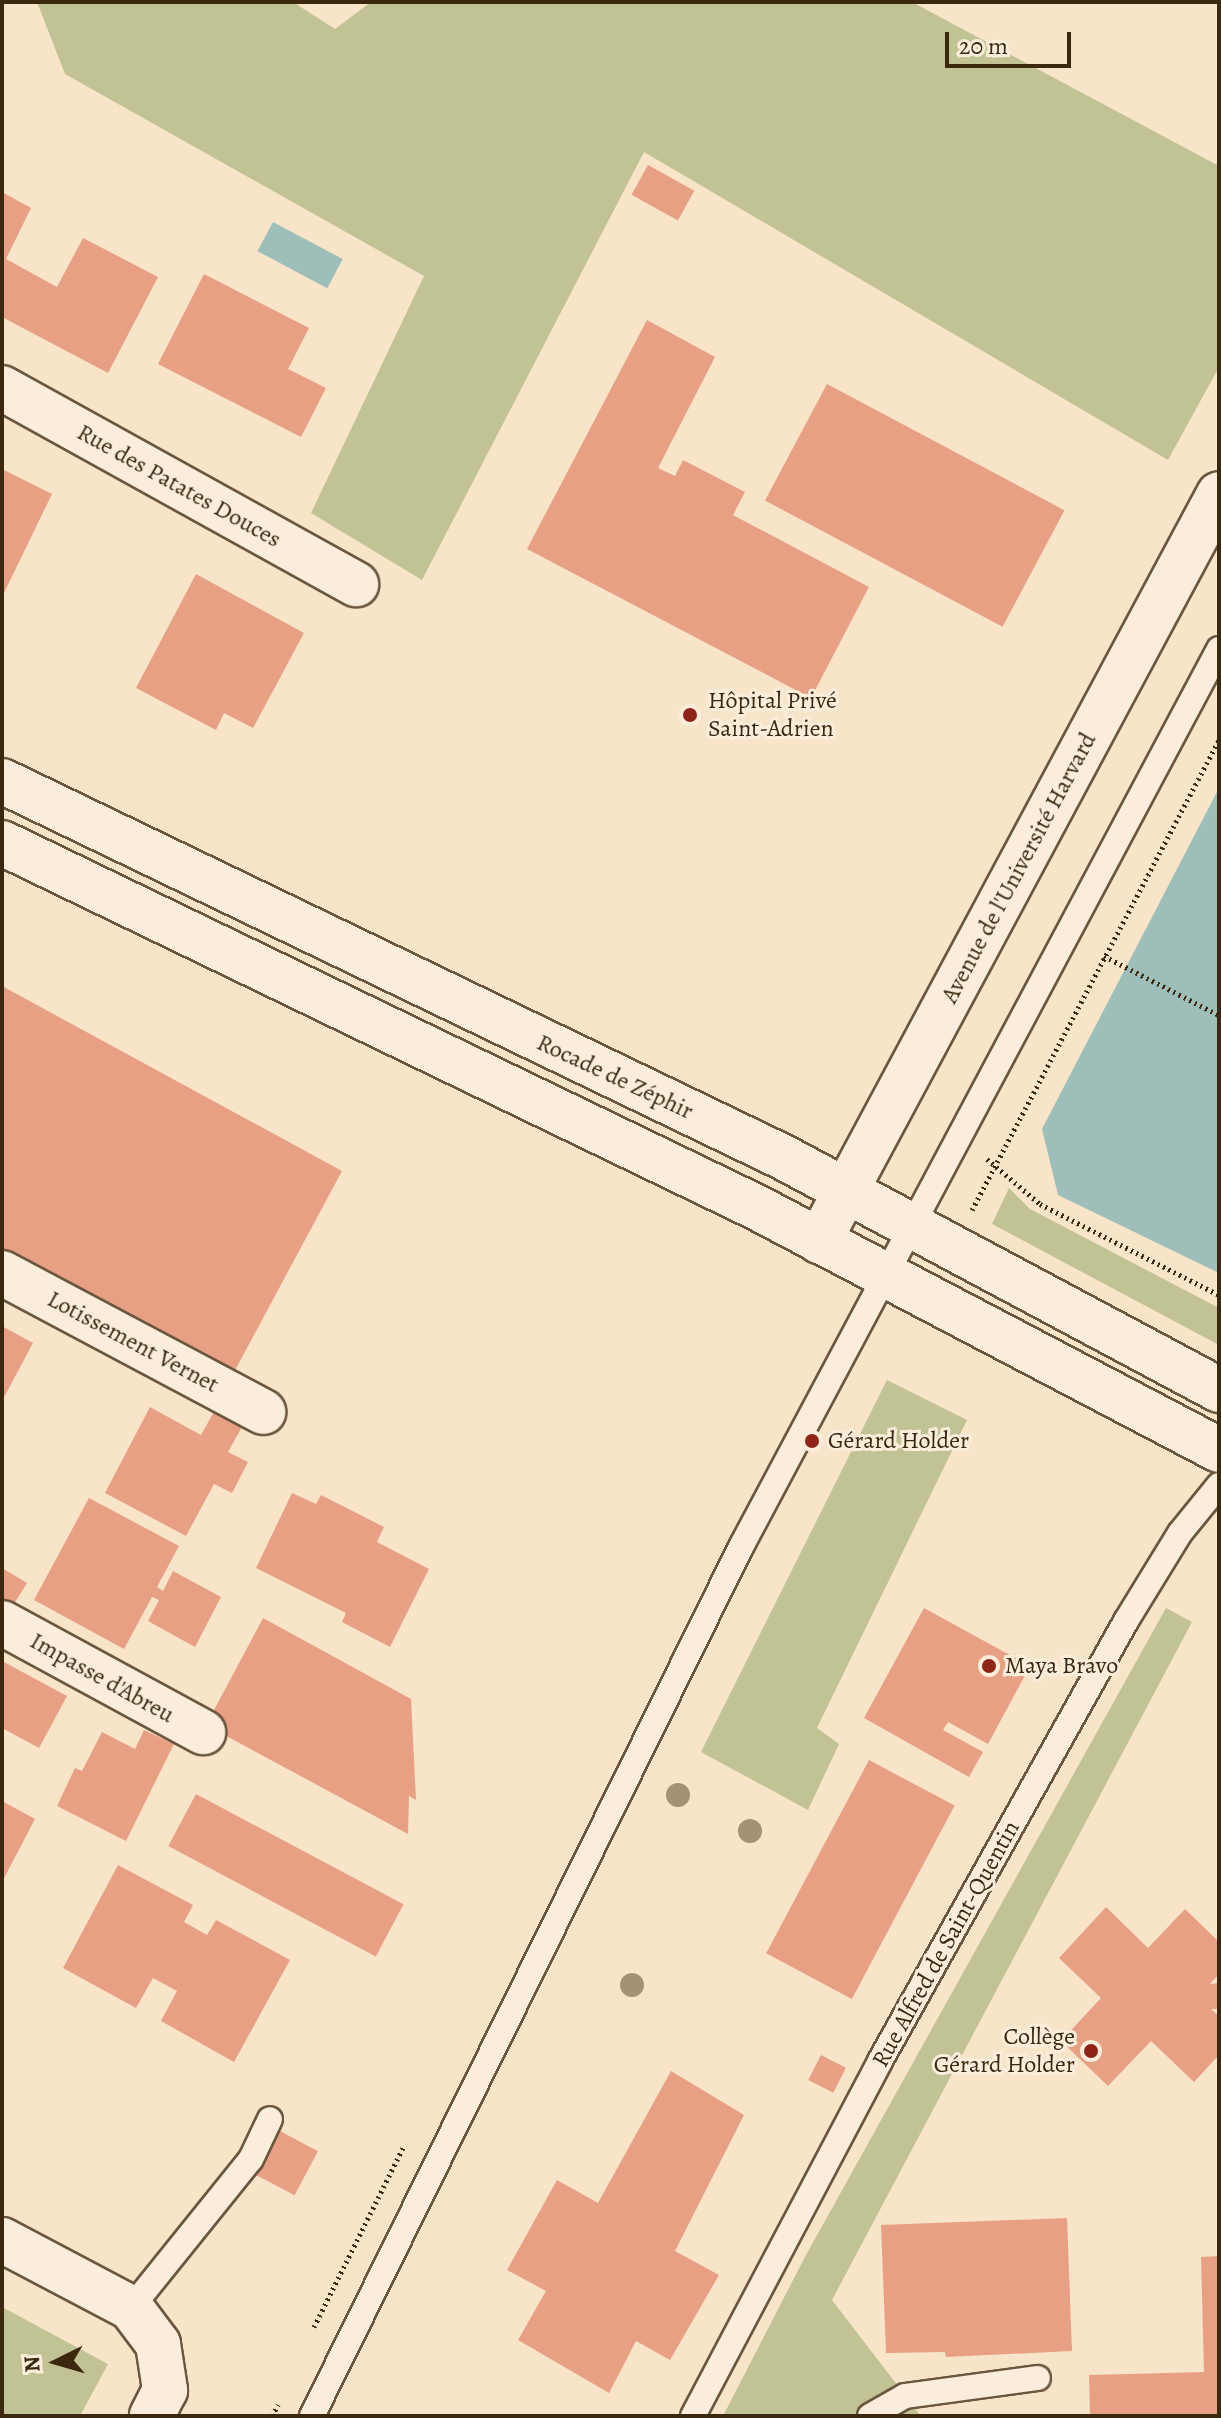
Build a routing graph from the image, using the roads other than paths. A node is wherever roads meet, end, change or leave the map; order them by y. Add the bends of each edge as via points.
1 (2, 388) edge
2 (1219, 494) edge
3 (356, 584) dead end
4 (1219, 649) edge
5 (2, 781) edge
6 (2, 843) edge
7 (846, 1190) junction
8 (911, 1224) junction
9 (819, 1241) junction
10 (2, 1273) edge
11 (885, 1273) junction
12 (1219, 1390) edge
13 (263, 1412) dead end
14 (1219, 1450) edge
15 (1219, 1485) edge
16 (2, 1623) edge
17 (203, 1732) dead end
18 (270, 2119) dead end
19 (2, 2240) edge
20 (131, 2308) junction
21 (1038, 2378) dead end
22 (152, 2416) edge
23 (312, 2416) edge
24 (693, 2416) edge
25 (870, 2416) edge

1 - 3 main road, Rue des Patates Douces
2 - 7 main road, Avenue de l'Université Harvard
4 - 8 lane
5 - 7 main road, Rocade de Zéphir
6 - 9 main road
7 - 8 main road, Rocade de Zéphir
7 - 9 main road, Avenue de l'Université Harvard
8 - 11 lane
8 - 12 main road, Rocade de Zéphir
9 - 11 main road
10 - 13 main road, Lotissement Vernet
11 - 14 main road
11 - 23 lane via 742,1545
15 - 24 lane, Rue Alfred de Saint-Quentin via 1180,1533 1126,1621 880,2061
16 - 17 main road, Impasse d'Abreu
18 - 20 lane via 251,2159
19 - 20 main road
20 - 22 main road via 158,2344 165,2390
21 - 25 lane via 905,2396

